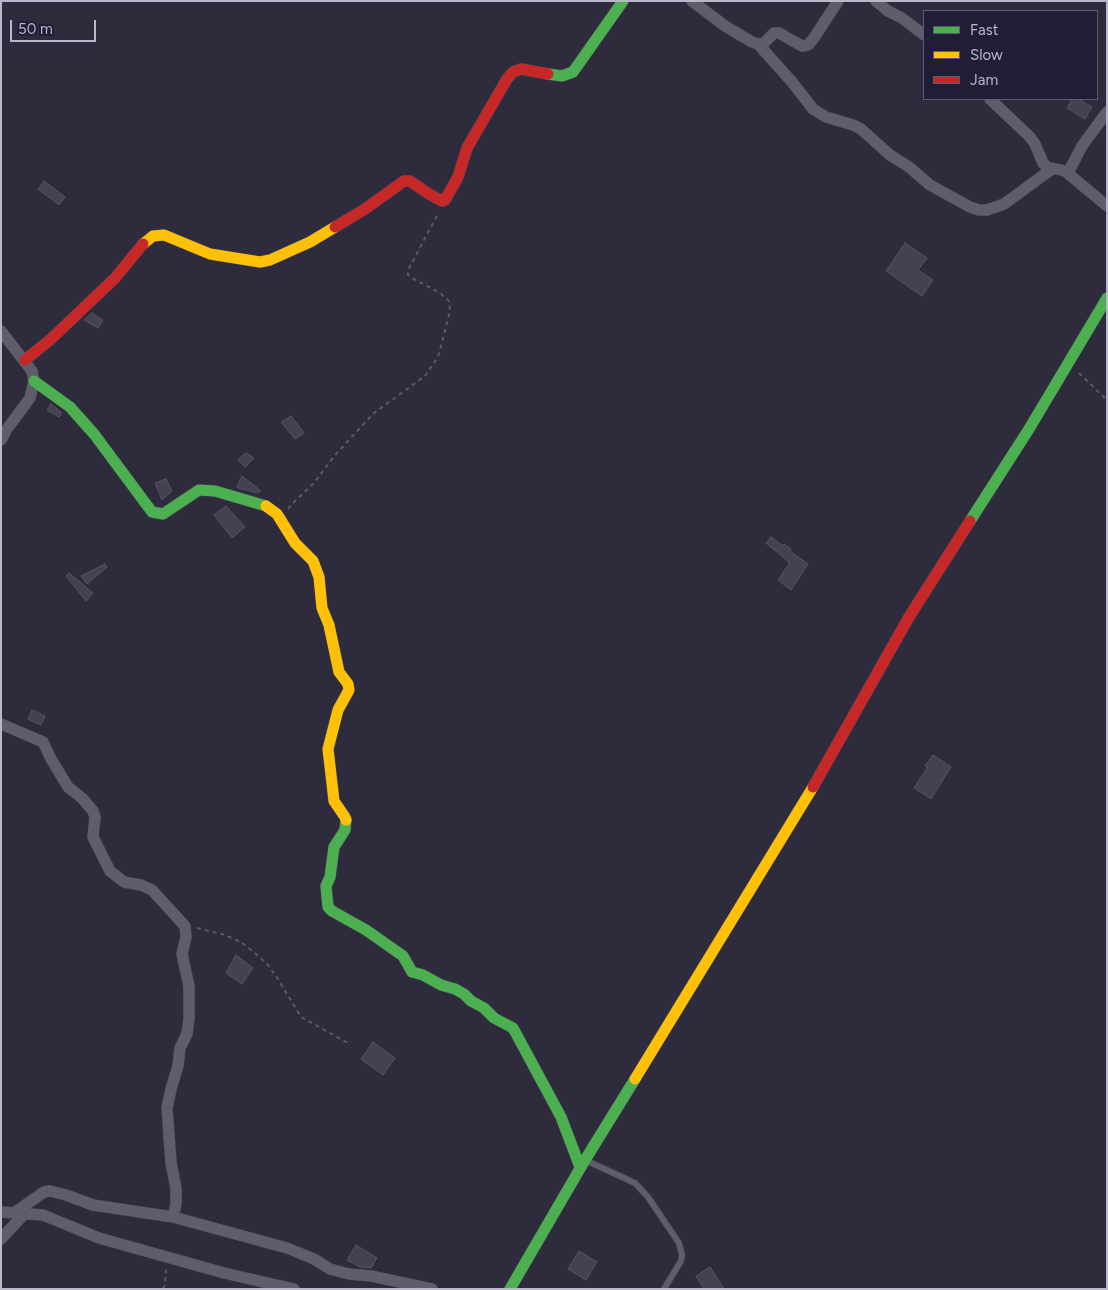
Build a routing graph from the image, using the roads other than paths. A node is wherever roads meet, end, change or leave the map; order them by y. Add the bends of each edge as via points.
1 (623, 1) edge
2 (692, 1) edge
3 (838, 1) edge
4 (876, 1) edge
5 (923, 34) edge
6 (759, 45) junction
7 (991, 100) edge
8 (1107, 112) edge
9 (1052, 169) junction
10 (1068, 173) junction
11 (1107, 206) edge
12 (1107, 298) edge
13 (1, 331) edge
14 (25, 360) junction
15 (34, 381) junction
16 (1, 440) edge
17 (1, 724) edge
18 (582, 1164) junction
19 (1, 1212) edge
20 (19, 1213) junction
21 (173, 1217) junction
22 (1, 1239) edge
23 (294, 1289) edge
24 (432, 1289) edge
25 (510, 1289) edge
26 (664, 1289) edge

1 - 14 street via 573,72 562,76 521,69 513,72 467,148 458,177 445,200 410,181 404,181 310,242 260,262 210,254 164,236 153,236 70,322
2 - 6 street via 725,26
3 - 6 street via 808,45 802,46 779,33 774,33
4 - 5 street
6 - 9 street via 813,109 861,129 930,184 970,207 987,210 1004,204
7 - 9 street via 1030,136 1044,163
8 - 10 street via 1086,139
9 - 10 street
10 - 11 street
12 - 18 street via 1029,429 909,617 803,806
13 - 14 street
14 - 15 street
15 - 16 street via 30,398
15 - 18 street via 70,407 152,512 163,514 199,490 215,491 264,505 278,514 292,540 316,565 324,616 340,672 349,690 338,710 328,749 334,801 346,823 334,847 326,886 328,907 403,956 412,972 455,989 513,1028 561,1117
17 - 21 street via 43,742 68,787 93,810 93,837 110,871 120,880 152,890 184,926 186,937 182,954 189,986 189,1018 168,1108 176,1188
18 - 25 street
18 - 26 lane via 635,1183 672,1231 682,1255
19 - 20 street
20 - 21 street via 44,1192 50,1191 93,1205
20 - 22 street
20 - 23 street via 43,1215 99,1238
21 - 24 street via 287,1248 330,1269

